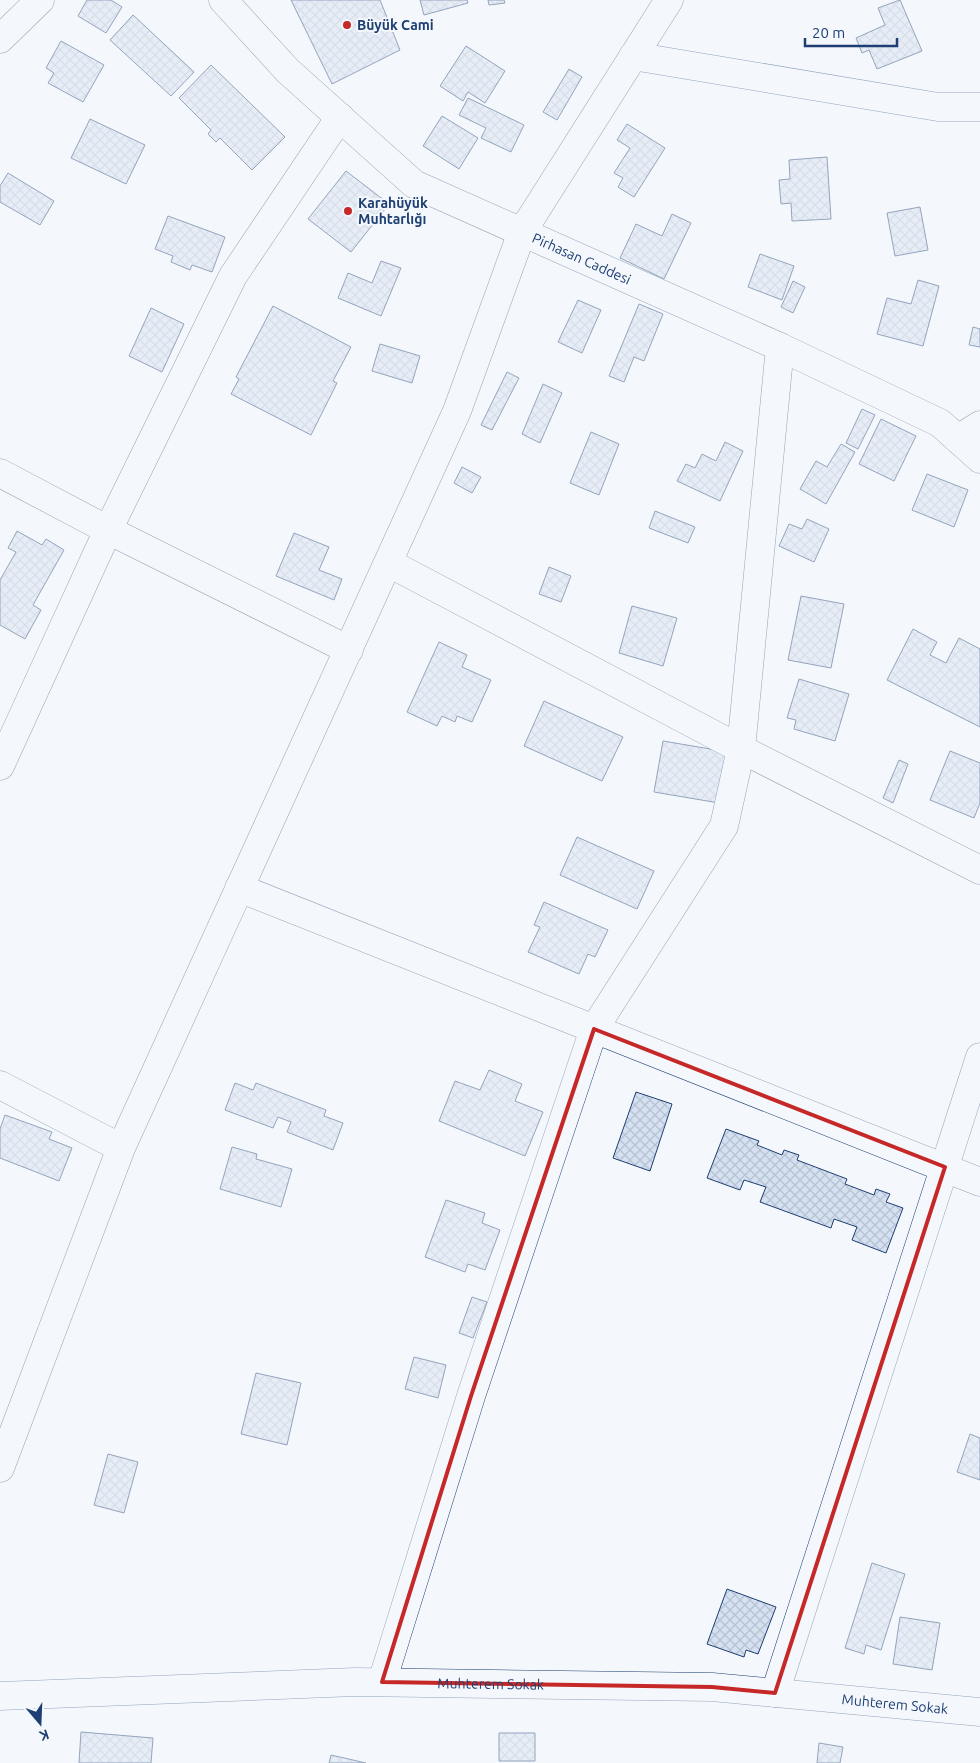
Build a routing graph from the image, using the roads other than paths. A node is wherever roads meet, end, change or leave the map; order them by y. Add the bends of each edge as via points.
1 (40, 0) edge
2 (223, 0) edge
3 (669, 0) edge
4 (0, 39) edge
5 (633, 56) junction
6 (980, 107) edge
7 (340, 117) junction
8 (522, 232) junction
9 (780, 347) junction
10 (969, 432) edge
11 (980, 459) edge
12 (0, 473) edge
13 (108, 530) junction
14 (389, 563) junction
15 (349, 650) junction
16 (741, 749) junction
17 (0, 766) edge
18 (980, 870) edge
19 (239, 888) junction
20 (594, 1029) junction
21 (980, 1057) edge
22 (0, 1085) edge
23 (121, 1148) junction
24 (945, 1167) junction
25 (980, 1182) edge
26 (0, 1468) edge
27 (382, 1682) junction
28 (774, 1693) junction
29 (0, 1696) edge
30 (980, 1712) edge

1 - 4 street
2 - 7 street, Pirhasan Caddesi via 288,71
3 - 5 street
5 - 6 street via 938,107
5 - 8 street
7 - 8 street, Pirhasan Caddesi via 414,184
7 - 13 street via 233,276
8 - 9 street, Pirhasan Caddesi
8 - 14 street via 456,411
9 - 10 street, Pirhasan Caddesi via 940,423
9 - 16 street
10 - 11 street, Pirhasan Caddesi
12 - 13 street
13 - 15 street
13 - 17 street
14 - 15 street
14 - 16 street
15 - 19 street
16 - 18 street
16 - 20 street via 724,826
19 - 20 street
19 - 23 street
20 - 24 street
20 - 27 street via 471,1396
21 - 24 street
22 - 23 street
23 - 26 street
24 - 25 street
24 - 28 street
27 - 28 street, Muhterem Sokak via 712,1687
27 - 29 street, Muhterem Sokak
28 - 30 street, Muhterem Sokak

